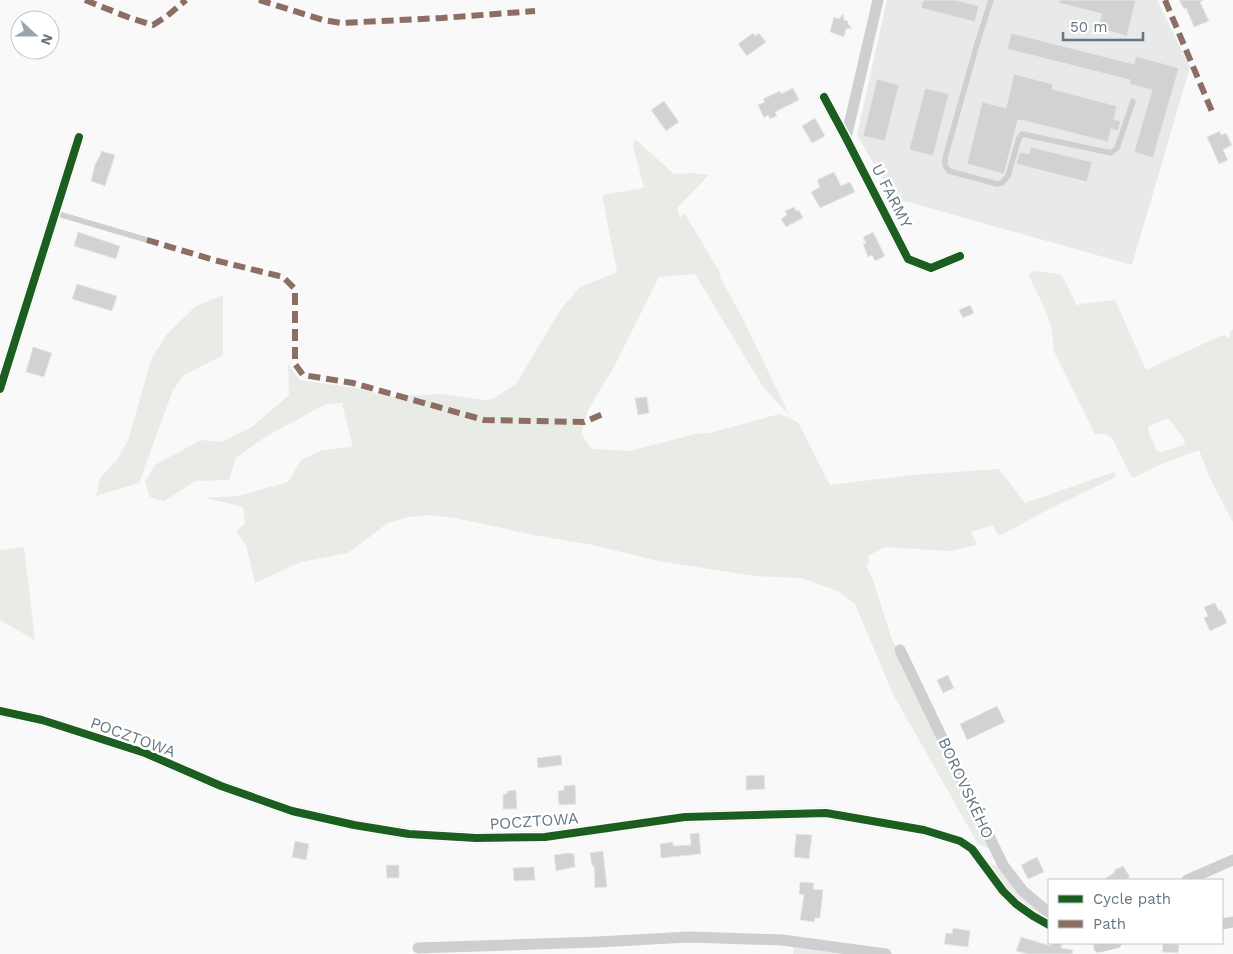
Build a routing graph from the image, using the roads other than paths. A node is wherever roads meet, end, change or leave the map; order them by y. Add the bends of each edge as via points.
1 (878, 0) edge
2 (991, 0) edge
3 (824, 97) dead end
4 (1133, 101) dead end
5 (78, 137) dead end
6 (846, 138) junction
7 (55, 212) junction
8 (146, 240) dead end
9 (960, 256) dead end
10 (0, 389) edge
11 (900, 650) dead end
12 (0, 711) edge
13 (1233, 860) edge
14 (1189, 879) edge
15 (1048, 912) edge
16 (1048, 924) edge
17 (1111, 944) edge
18 (418, 948) dead end
19 (1093, 948) edge
20 (886, 954) edge

1 - 6 street
2 - 4 lane via 945,158 949,171 1002,183 1008,176 1022,134 1110,154 1117,148
3 - 6 street, U FARMY
5 - 7 street
6 - 9 street, U FARMY via 908,259 931,268
7 - 8 lane
7 - 10 street
11 - 15 street, BOROVSKÉHO via 1003,865 1024,891
12 - 16 street, POCZTOWA via 42,720 145,753 221,786 292,811 409,834 476,838 545,837 685,817 826,813 924,830 960,841 972,849 1003,891
13 - 14 street
17 - 19 street
18 - 20 street via 689,936 782,940

